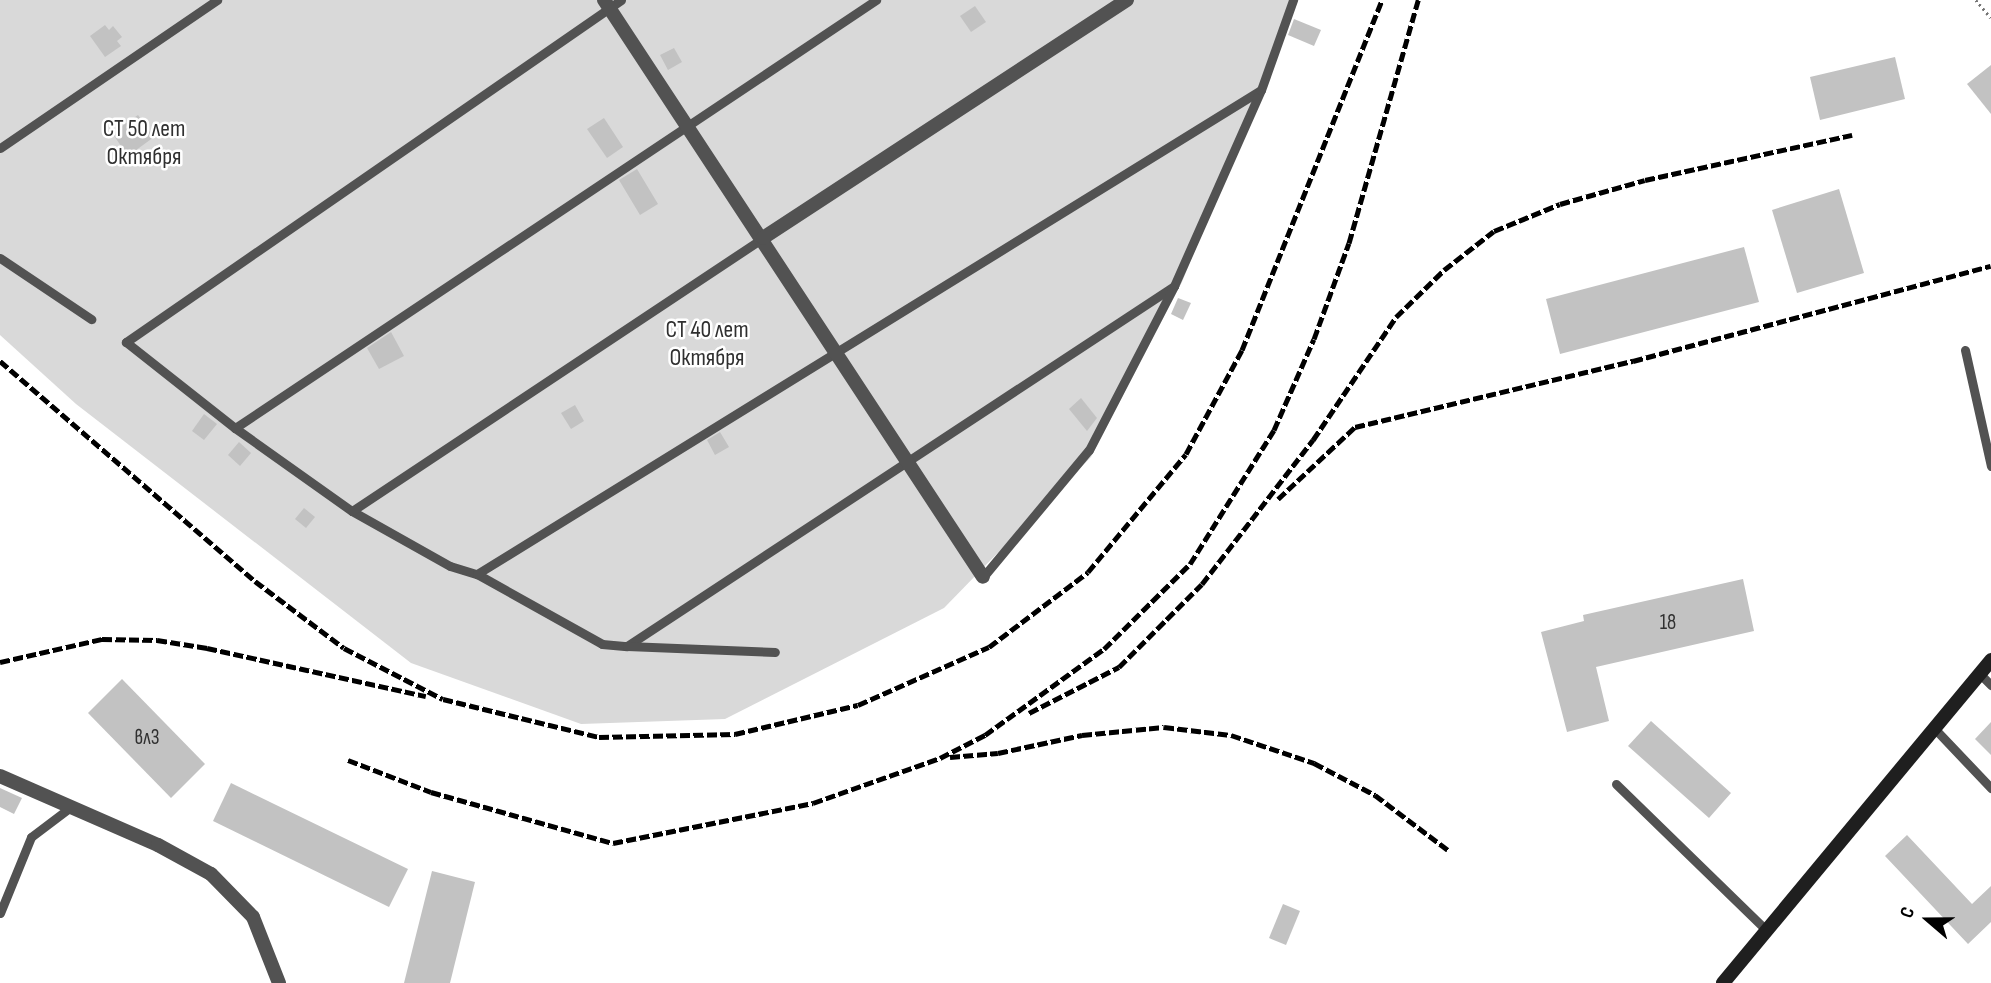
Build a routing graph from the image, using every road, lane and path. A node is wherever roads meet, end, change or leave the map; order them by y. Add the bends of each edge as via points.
1 (217, 0) edge
2 (876, 0) edge
3 (1126, 0) edge
4 (1293, 0) edge
5 (1976, 0) edge
6 (612, 3) edge
7 (1991, 18) edge
8 (1261, 90) junction
9 (687, 124) junction
10 (0, 148) edge
11 (763, 238) junction
12 (0, 258) edge
13 (1174, 286) junction
14 (91, 319) dead end
15 (1965, 350) dead end
16 (836, 351) junction
17 (235, 428) junction
18 (908, 461) junction
19 (1991, 466) edge
20 (352, 511) junction
21 (477, 574) junction
22 (983, 577) joint
23 (627, 646) junction
24 (775, 652) dead end
25 (1991, 660) edge
26 (1980, 674) junction
27 (1991, 685) edge
28 (1934, 728) junction
29 (0, 776) edge
30 (1616, 784) dead end
31 (1991, 789) edge
32 (72, 806) junction
33 (0, 914) edge
34 (1767, 932) junction
35 (279, 983) edge
36 (1723, 983) edge

1 - 10 lane
2 - 9 lane
3 - 11 street
4 - 8 lane
5 - 7 path
6 - 9 street
6 - 17 lane via 126,342
8 - 13 lane
8 - 16 lane
9 - 11 street
9 - 17 lane
11 - 16 street
11 - 20 lane
12 - 14 lane
13 - 18 lane
13 - 22 lane via 1089,450
15 - 19 lane
16 - 18 street
16 - 21 lane
17 - 20 lane
18 - 22 street
18 - 23 lane
20 - 21 lane via 450,566
21 - 23 lane via 602,644
23 - 24 lane
25 - 26 street
26 - 27 lane
26 - 28 street
28 - 31 lane
28 - 34 street
29 - 32 street
30 - 34 lane
32 - 33 lane via 31,837
32 - 35 street via 211,874 253,917
34 - 36 street

